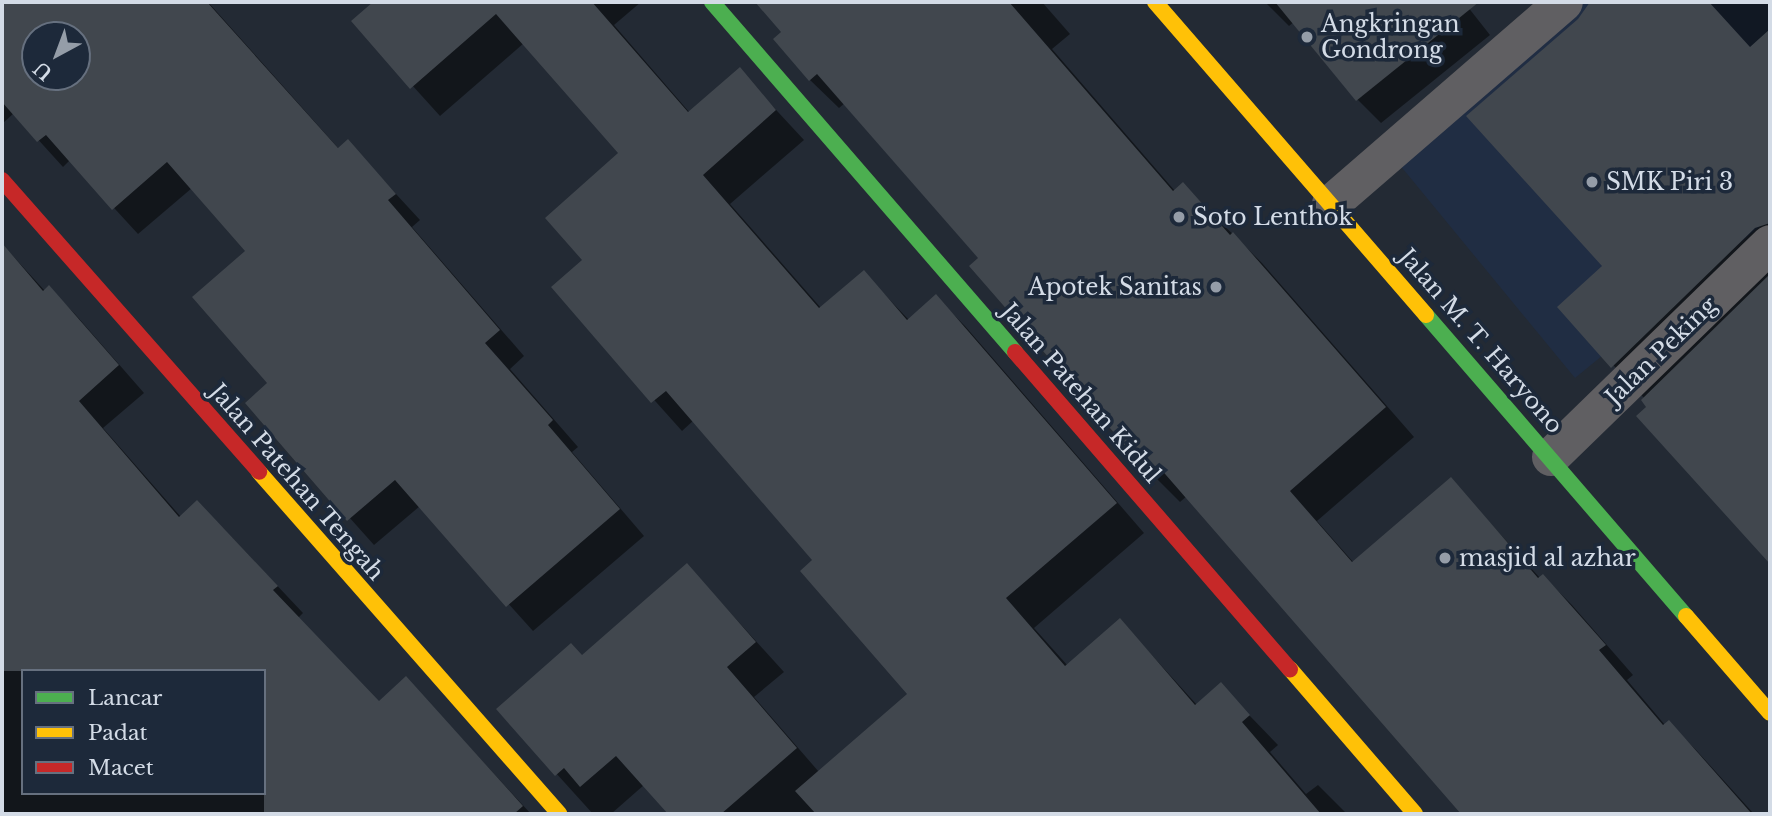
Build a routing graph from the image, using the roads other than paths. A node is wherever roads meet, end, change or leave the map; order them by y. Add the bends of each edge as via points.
1 (712, 2) edge
2 (1155, 2) edge
3 (1564, 2) edge
4 (2, 180) edge
5 (1331, 204) junction
6 (1770, 244) edge
7 (1551, 457) junction
8 (1770, 713) edge
9 (559, 814) edge
10 (1415, 814) edge

1 - 10 street, Jalan Patehan Kidul
2 - 5 street, Jalan M. T. Haryono
3 - 5 street
4 - 9 street, Jalan Patehan Tengah
5 - 7 street, Jalan M. T. Haryono
6 - 7 street, Jalan Peking
7 - 8 street, Jalan M. T. Haryono

